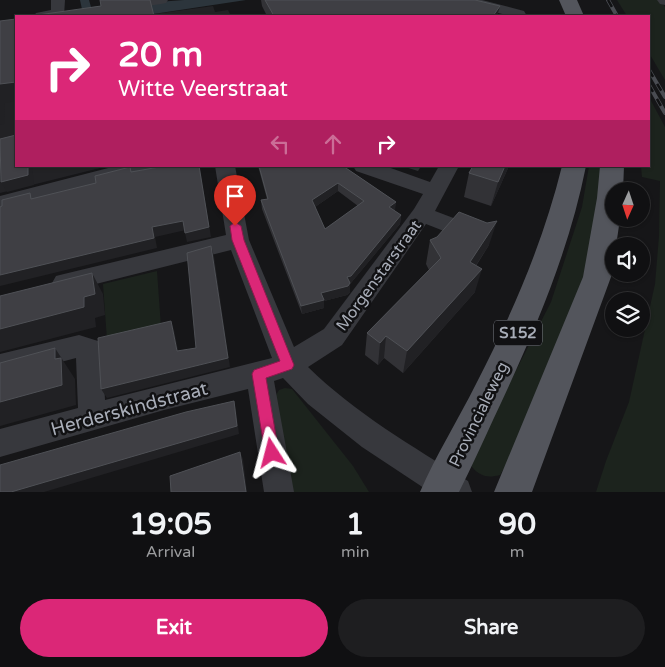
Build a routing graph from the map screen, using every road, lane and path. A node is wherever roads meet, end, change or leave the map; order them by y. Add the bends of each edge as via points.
1 (162, 0) edge
2 (551, 0) edge
3 (568, 0) edge
4 (468, 1) edge
5 (58, 7) edge
6 (106, 8) edge
7 (518, 10) edge
8 (77, 12) edge
9 (43, 15) edge
10 (558, 15) edge
11 (575, 15) edge
12 (139, 167) edge
13 (225, 167) edge
14 (366, 167) edge
15 (448, 167) edge
16 (574, 167) edge
17 (612, 167) edge
18 (435, 191) junction
19 (0, 203) edge
20 (422, 214) junction
21 (481, 237) edge
22 (238, 240) junction
23 (46, 288) edge
24 (288, 365) junction
25 (0, 366) edge
26 (259, 374) junction
27 (92, 417) junction
28 (0, 442) edge
29 (447, 489) edge
30 (279, 492) edge
31 (513, 492) edge

1 - 6 street
2 - 10 main road
3 - 11 main road
4 - 7 street
5 - 8 street
5 - 9 street
12 - 19 street
13 - 22 street
14 - 18 street
15 - 18 street, Morgenstarstraat
16 - 29 main road, Provincialeweg / S152 via 542,279
17 - 31 main road via 597,277
18 - 20 street, Morgenstarstraat
20 - 21 street
20 - 24 street, Morgenstarstraat via 333,336
22 - 23 street
22 - 24 street
24 - 26 street, Morgenstarstraat
24 - 29 street via 318,395
25 - 27 street via 80,346 89,348
26 - 27 street, Herderskindstraat
26 - 30 street
27 - 28 street, Herderskindstraat

